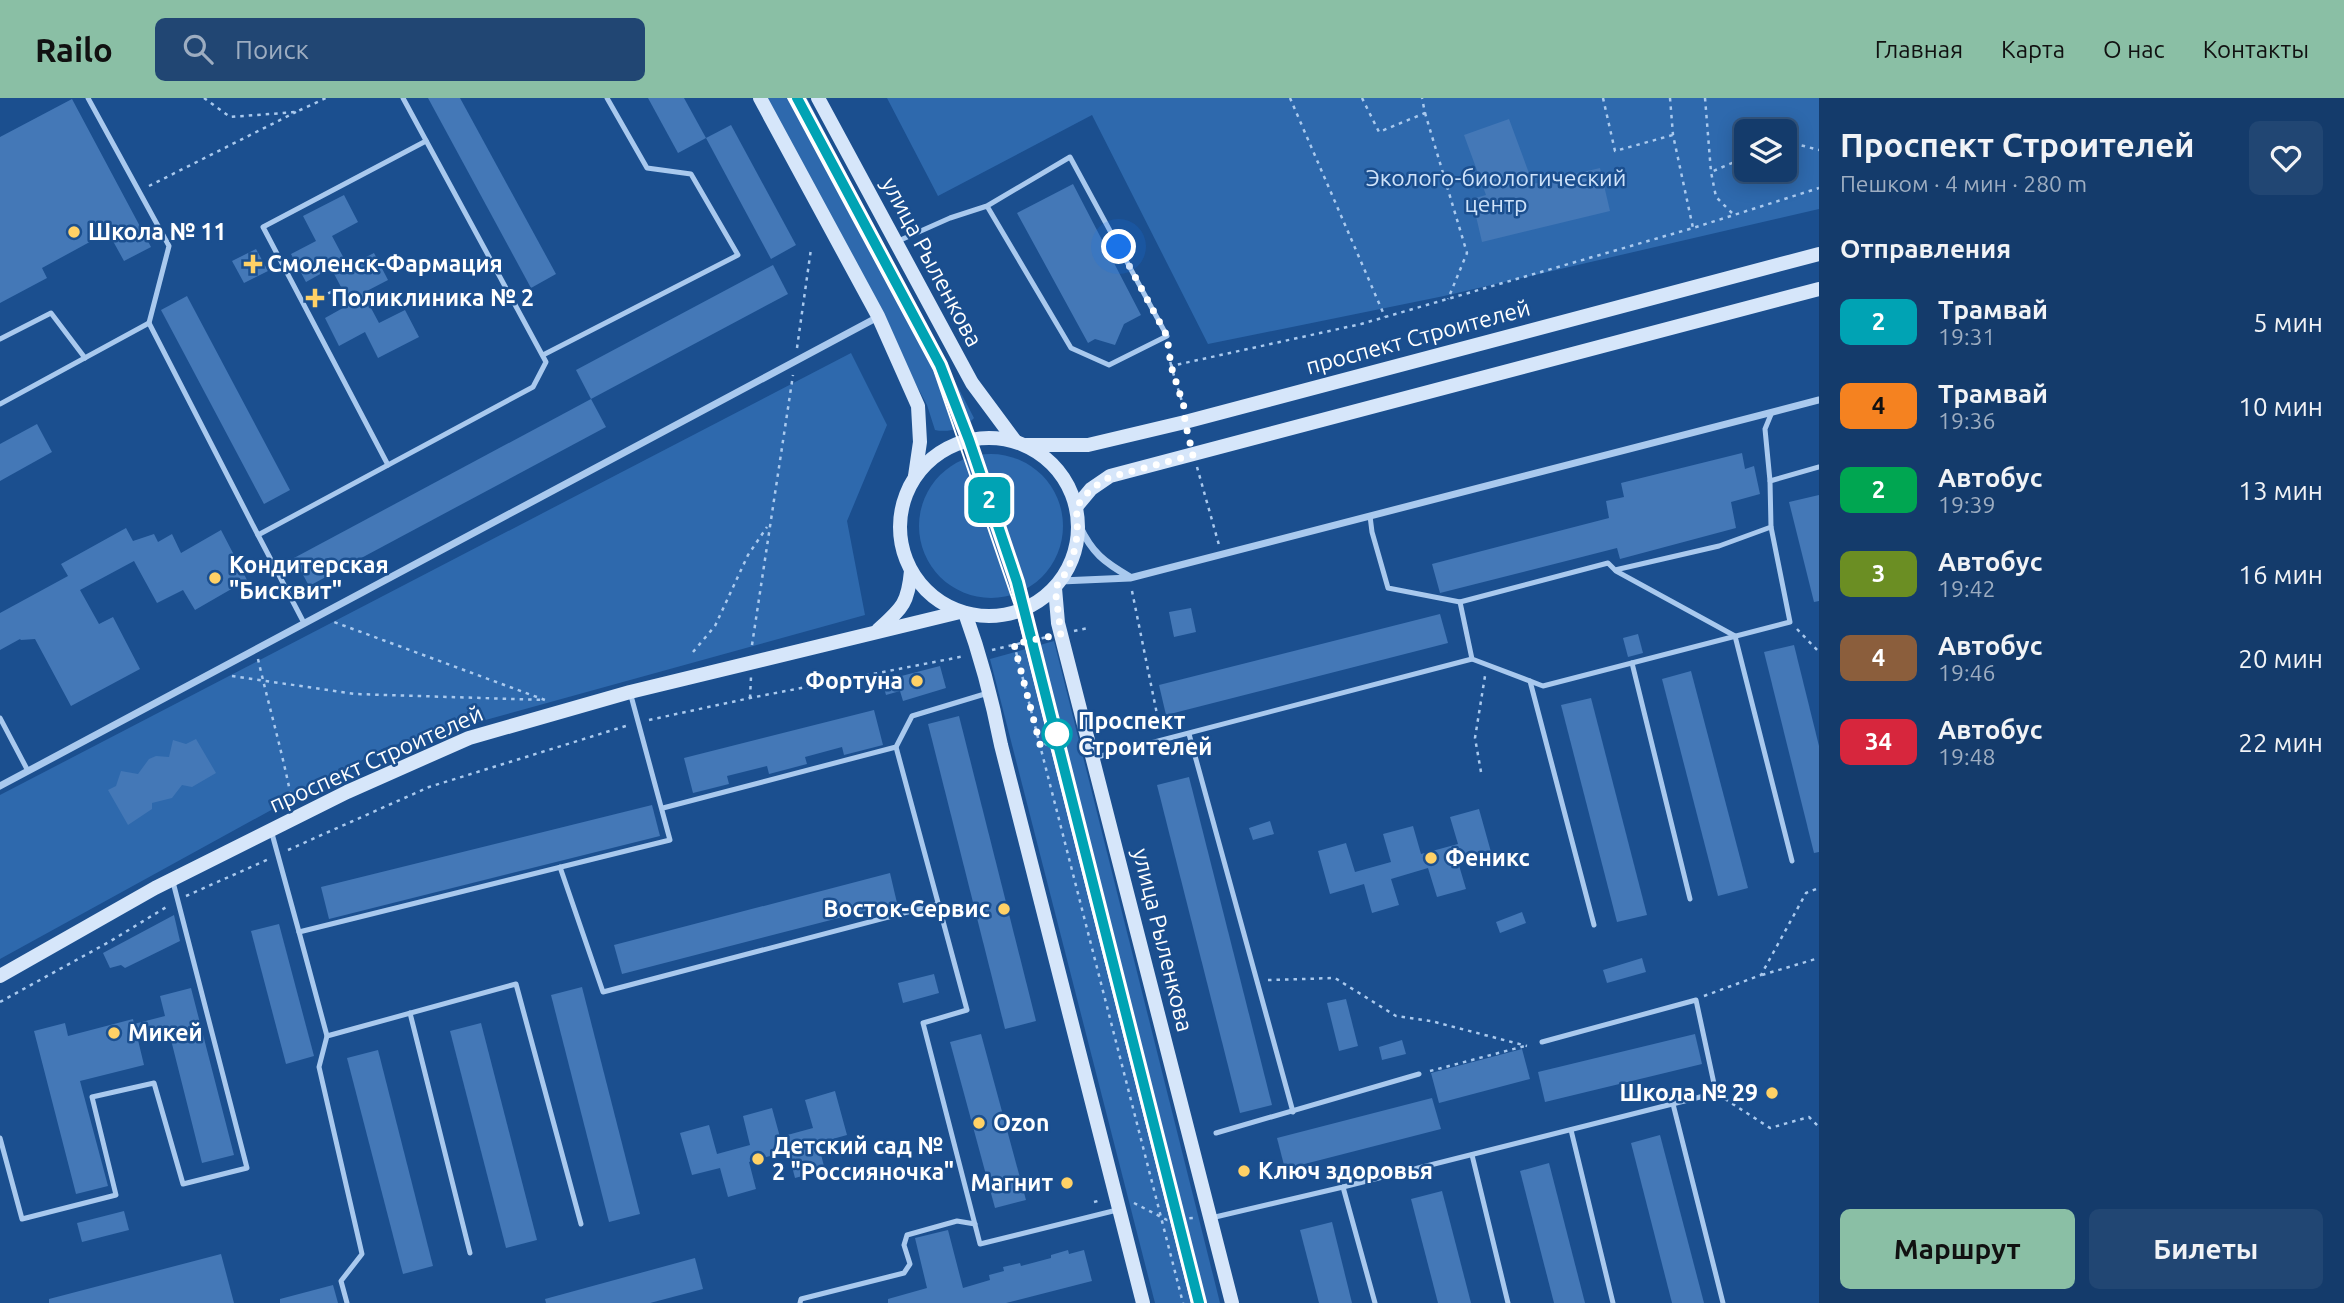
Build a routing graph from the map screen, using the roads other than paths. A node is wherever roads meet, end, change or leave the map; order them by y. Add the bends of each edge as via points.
1 (88, 98) edge
2 (403, 98) edge
3 (607, 98) edge
4 (760, 98) edge
5 (818, 98) edge
6 (426, 141) junction
7 (987, 206) junction
8 (896, 242) junction
9 (1819, 254) edge
10 (1819, 289) edge
11 (878, 316) junction
12 (149, 323) junction
13 (0, 339) edge
14 (543, 355) junction
15 (85, 358) junction
16 (1819, 400) edge
17 (0, 404) edge
18 (1772, 412) junction
19 (1020, 443) junction
20 (388, 465) junction
21 (1819, 467) edge
22 (915, 476) junction
23 (1770, 481) junction
24 (1076, 507) junction
25 (1370, 516) junction
26 (1079, 525) junction
27 (1771, 527) junction
28 (257, 535) junction
29 (1615, 570) junction
30 (911, 571) junction
31 (1130, 578) junction
32 (1058, 584) junction
33 (1460, 602) junction
34 (962, 612) junction
35 (304, 623) junction
36 (877, 631) junction
37 (1735, 636) junction
38 (1472, 659) junction
39 (1632, 663) junction
40 (1530, 681) junction
41 (630, 692) junction
42 (991, 692) junction
43 (0, 718) edge
44 (1189, 734) junction
45 (896, 747) junction
46 (1093, 758) junction
47 (29, 771) junction
48 (0, 786) edge
49 (663, 807) junction
50 (271, 830) junction
51 (1792, 861) dead end
52 (560, 867) junction
53 (173, 879) junction
54 (1690, 899) dead end
55 (938, 904) junction
56 (1594, 925) dead end
57 (299, 932) junction
58 (0, 976) edge
59 (410, 1013) junction
60 (327, 1036) junction
61 (1542, 1042) road end
62 (1419, 1074) road end
63 (1673, 1104) junction
64 (1293, 1112) junction
65 (1571, 1130) junction
66 (1216, 1133) dead end
67 (0, 1138) edge
68 (1472, 1155) junction
69 (1343, 1187) junction
70 (1118, 1203) junction
71 (1211, 1217) junction
72 (581, 1224) dead end
73 (975, 1224) junction
74 (470, 1253) dead end
75 (347, 1303) edge
76 (800, 1303) edge
77 (1142, 1303) edge
78 (1232, 1303) edge
79 (1375, 1303) edge
80 (1508, 1303) edge
81 (1613, 1303) edge
82 (1723, 1303) edge

1 - 12 lane via 169,246
2 - 6 lane
3 - 14 lane via 647,168 691,174 738,255
4 - 11 main road
5 - 8 main road, улица Рыленкова
6 - 14 lane
6 - 20 lane via 263,227
7 - 7 lane via 1070,157 1167,336 1109,365 1071,348
7 - 8 lane
8 - 19 main road, улица Рыленкова via 972,383
9 - 19 main road, проспект Строителей via 1088,445
10 - 24 main road via 1110,477 1091,489
11 - 22 main road via 918,406 920,443
11 - 35 street
12 - 15 lane
12 - 28 lane
13 - 15 lane via 51,313
14 - 20 lane via 546,362 533,387
15 - 17 lane
16 - 18 street
18 - 23 lane via 1765,429
18 - 25 street
19 - 22 main road via 992,438 959,442 934,456
19 - 24 main road via 1049,460 1066,482
20 - 28 lane
21 - 23 lane
22 - 30 main road via 904,498 900,523 902,548
23 - 27 lane
24 - 26 main road
25 - 31 street
25 - 33 lane via 1388,587
26 - 31 street via 1089,546 1105,563
26 - 32 main road via 1071,564
27 - 29 lane via 1719,546
27 - 37 lane via 1790,621
28 - 35 lane
29 - 33 lane via 1608,563
29 - 37 lane
30 - 34 main road via 941,602
30 - 36 main road via 909,594
31 - 32 street
32 - 34 main road via 1041,600 1017,612 1000,616
32 - 46 main road, улица Рыленкова via 1061,634
33 - 38 lane
34 - 36 main road, проспект Строителей
34 - 42 main road
35 - 47 street
36 - 41 main road, проспект Строителей
37 - 39 lane
37 - 51 lane
38 - 40 lane
38 - 44 lane
39 - 40 lane via 1544,686
39 - 54 lane
40 - 56 lane
41 - 49 lane
41 - 50 main road, проспект Строителей via 469,738
42 - 45 lane via 912,716
42 - 70 main road
43 - 47 lane
44 - 46 lane
44 - 64 lane
45 - 49 lane
45 - 55 lane
46 - 71 main road, улица Рыленкова
47 - 48 street
49 - 52 lane via 670,839
50 - 53 main road, проспект Строителей
50 - 57 lane
52 - 55 lane via 603,992
52 - 57 lane
53 - 58 main road, проспект Строителей
53 - 67 lane via 247,1168 183,1184 154,1083 92,1097 116,1195 22,1219
55 - 73 lane via 967,1010 923,1023
57 - 60 lane
59 - 60 lane
59 - 72 lane via 516,984
59 - 74 lane
60 - 75 lane via 319,1067 362,1254 341,1281
61 - 63 lane via 1696,1000 1716,1093
62 - 64 lane
63 - 65 lane
63 - 82 lane
64 - 66 lane
65 - 68 lane
65 - 81 lane
68 - 69 lane
68 - 80 lane
69 - 71 lane
69 - 79 lane
70 - 73 lane via 980,1244
70 - 77 main road
71 - 78 main road, улица Рыленкова
73 - 76 lane via 957,1221 907,1235 904,1245 909,1264 904,1273 801,1298

